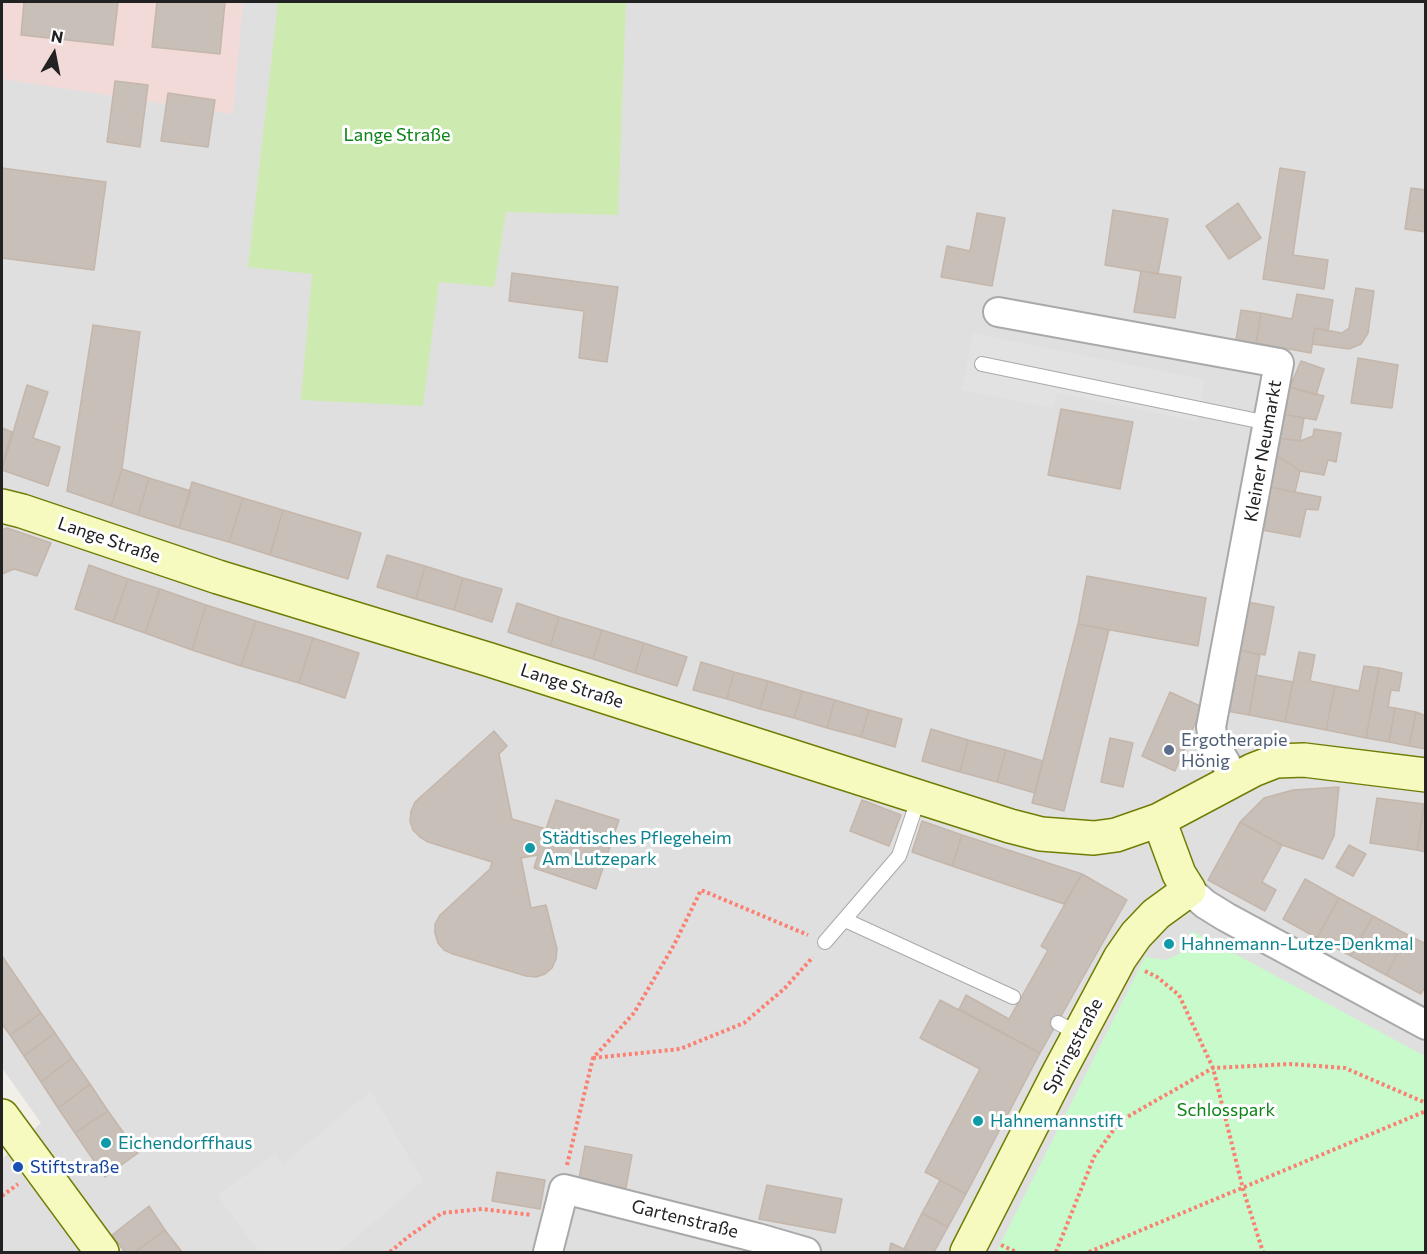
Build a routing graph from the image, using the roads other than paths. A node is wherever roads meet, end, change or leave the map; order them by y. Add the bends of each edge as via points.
1 (998, 312) dead end
2 (982, 364) dead end
3 (1268, 423) junction
4 (2, 506) edge
5 (1425, 775) edge
6 (1235, 779) junction
7 (919, 797) junction
8 (1153, 823) junction
9 (1188, 890) junction
10 (845, 920) junction
11 (825, 942) road end
12 (1013, 997) dead end
13 (1425, 1025) edge
14 (2, 1116) edge
15 (102, 1252) edge
16 (548, 1252) edge
17 (806, 1252) edge
18 (967, 1252) edge

1 - 3 street, Kleiner Neumarkt via 1279,363
2 - 3 lane
3 - 6 street, Kleiner Neumarkt via 1211,727 1213,741
4 - 7 main road, Lange Straße
5 - 6 main road, Lange Straße via 1289,760 1265,765
6 - 8 main road, Lange Straße
7 - 8 main road, Lange Straße via 1041,834 1094,838
7 - 10 lane via 899,856
8 - 9 main road
9 - 13 street via 1226,916
9 - 18 main road, Springstraße via 1156,914 1136,936 1069,1028
10 - 11 lane
10 - 12 lane
14 - 15 main road
16 - 17 street, Gartenstraße via 565,1177

